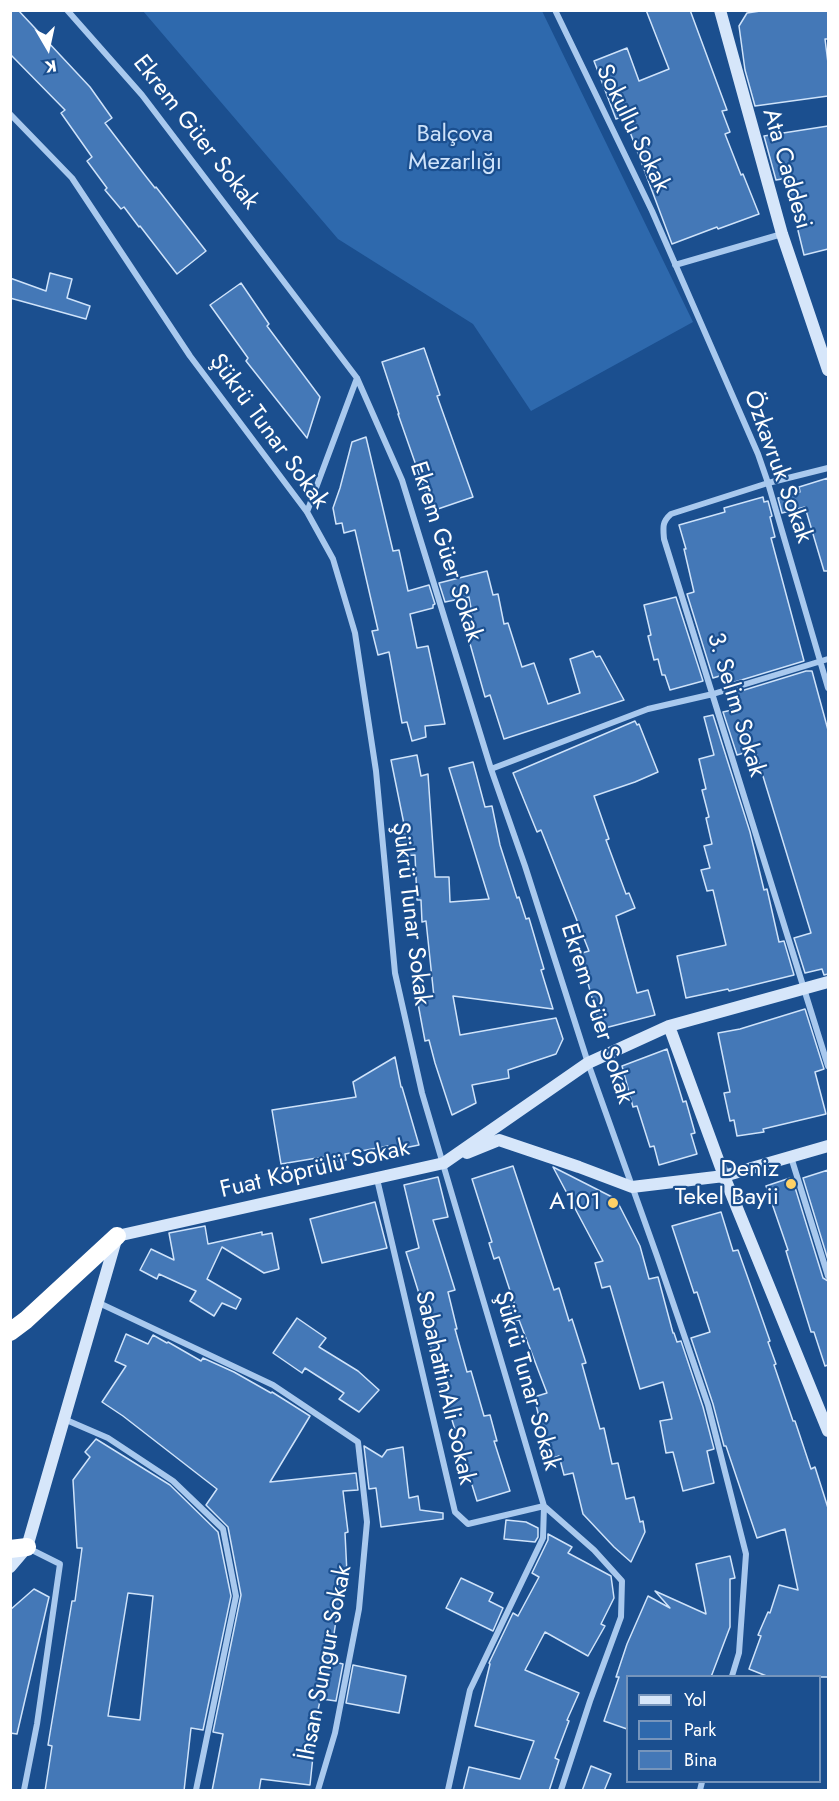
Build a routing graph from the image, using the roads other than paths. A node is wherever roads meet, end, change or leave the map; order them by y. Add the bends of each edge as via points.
1 (67, 10) edge
2 (555, 10) edge
3 (720, 10) edge
4 (10, 114) edge
5 (782, 234) junction
6 (675, 264) junction
7 (827, 363) edge
8 (357, 378) junction
9 (828, 468) edge
10 (768, 483) junction
11 (307, 512) junction
12 (828, 659) edge
13 (820, 661) junction
14 (828, 688) edge
15 (714, 694) junction
16 (491, 769) junction
17 (828, 982) edge
18 (805, 988) junction
19 (669, 1026) junction
20 (588, 1063) junction
21 (828, 1066) edge
22 (828, 1146) edge
23 (791, 1157) junction
24 (444, 1163) junction
25 (724, 1176) junction
26 (376, 1178) junction
27 (632, 1188) junction
28 (117, 1236) junction
29 (828, 1276) edge
30 (99, 1303) junction
31 (10, 1332) edge
32 (64, 1419) junction
33 (828, 1431) edge
34 (544, 1506) junction
35 (19, 1548) edge
36 (10, 1567) edge
37 (732, 1675) edge
38 (24, 1791) edge
39 (196, 1791) edge
40 (318, 1791) edge
41 (448, 1791) edge
42 (561, 1791) edge

1 - 8 street, Ekrem Güer Sokak via 142,95
2 - 6 street, Sokullu Sokak
3 - 5 main road, Ata Caddesi
4 - 11 street, Şükrü Tunar Sokak via 72,178 190,356
5 - 6 street
5 - 7 main road, Ata Caddesi
6 - 10 street, Özkavruk Sokak
8 - 11 street
8 - 16 street, Ekrem Güer Sokak via 402,480
9 - 10 street, 3. Selim Sokak
10 - 13 street, Özkavruk Sokak
10 - 15 street, 3. Selim Sokak via 671,514 663,526
11 - 24 street, Şükrü Tunar Sokak via 333,559 356,633 376,771 394,973 422,1093
12 - 13 street
13 - 14 street, Özkavruk Sokak
13 - 15 street
15 - 16 street via 648,709
15 - 18 street, 3. Selim Sokak
16 - 20 street, Ekrem Güer Sokak
17 - 18 main road, Fuat Köprülü Sokak
18 - 19 main road, Fuat Köprülü Sokak
18 - 21 street, 3. Selim Sokak
19 - 20 main road, Fuat Köprülü Sokak
19 - 25 main road
20 - 24 main road, Fuat Köprülü Sokak
20 - 27 street, Ekrem Güer Sokak
22 - 23 main road
23 - 25 main road
23 - 29 street
24 - 26 main road, Fuat Köprülü Sokak
24 - 27 main road via 499,1140
24 - 34 street, Şükrü Tunar Sokak
25 - 27 main road
25 - 33 main road
26 - 28 main road, Fuat Köprülü Sokak
26 - 34 street, SabahattinAli Sokak via 455,1512 468,1524
27 - 37 street, Ekrem Güer Sokak via 708,1406 746,1554 738,1653
28 - 30 main road
28 - 31 highway
30 - 32 main road
30 - 40 street, İhsan Sungur Sokak via 273,1384 358,1442 367,1522 359,1609 335,1733
32 - 35 main road
32 - 39 street via 108,1438 173,1481 223,1529 236,1596
34 - 41 street, Şükrü Tunar Sokak via 543,1538 470,1690
34 - 42 street via 622,1581 621,1617
35 - 36 main road
35 - 38 street via 60,1564

